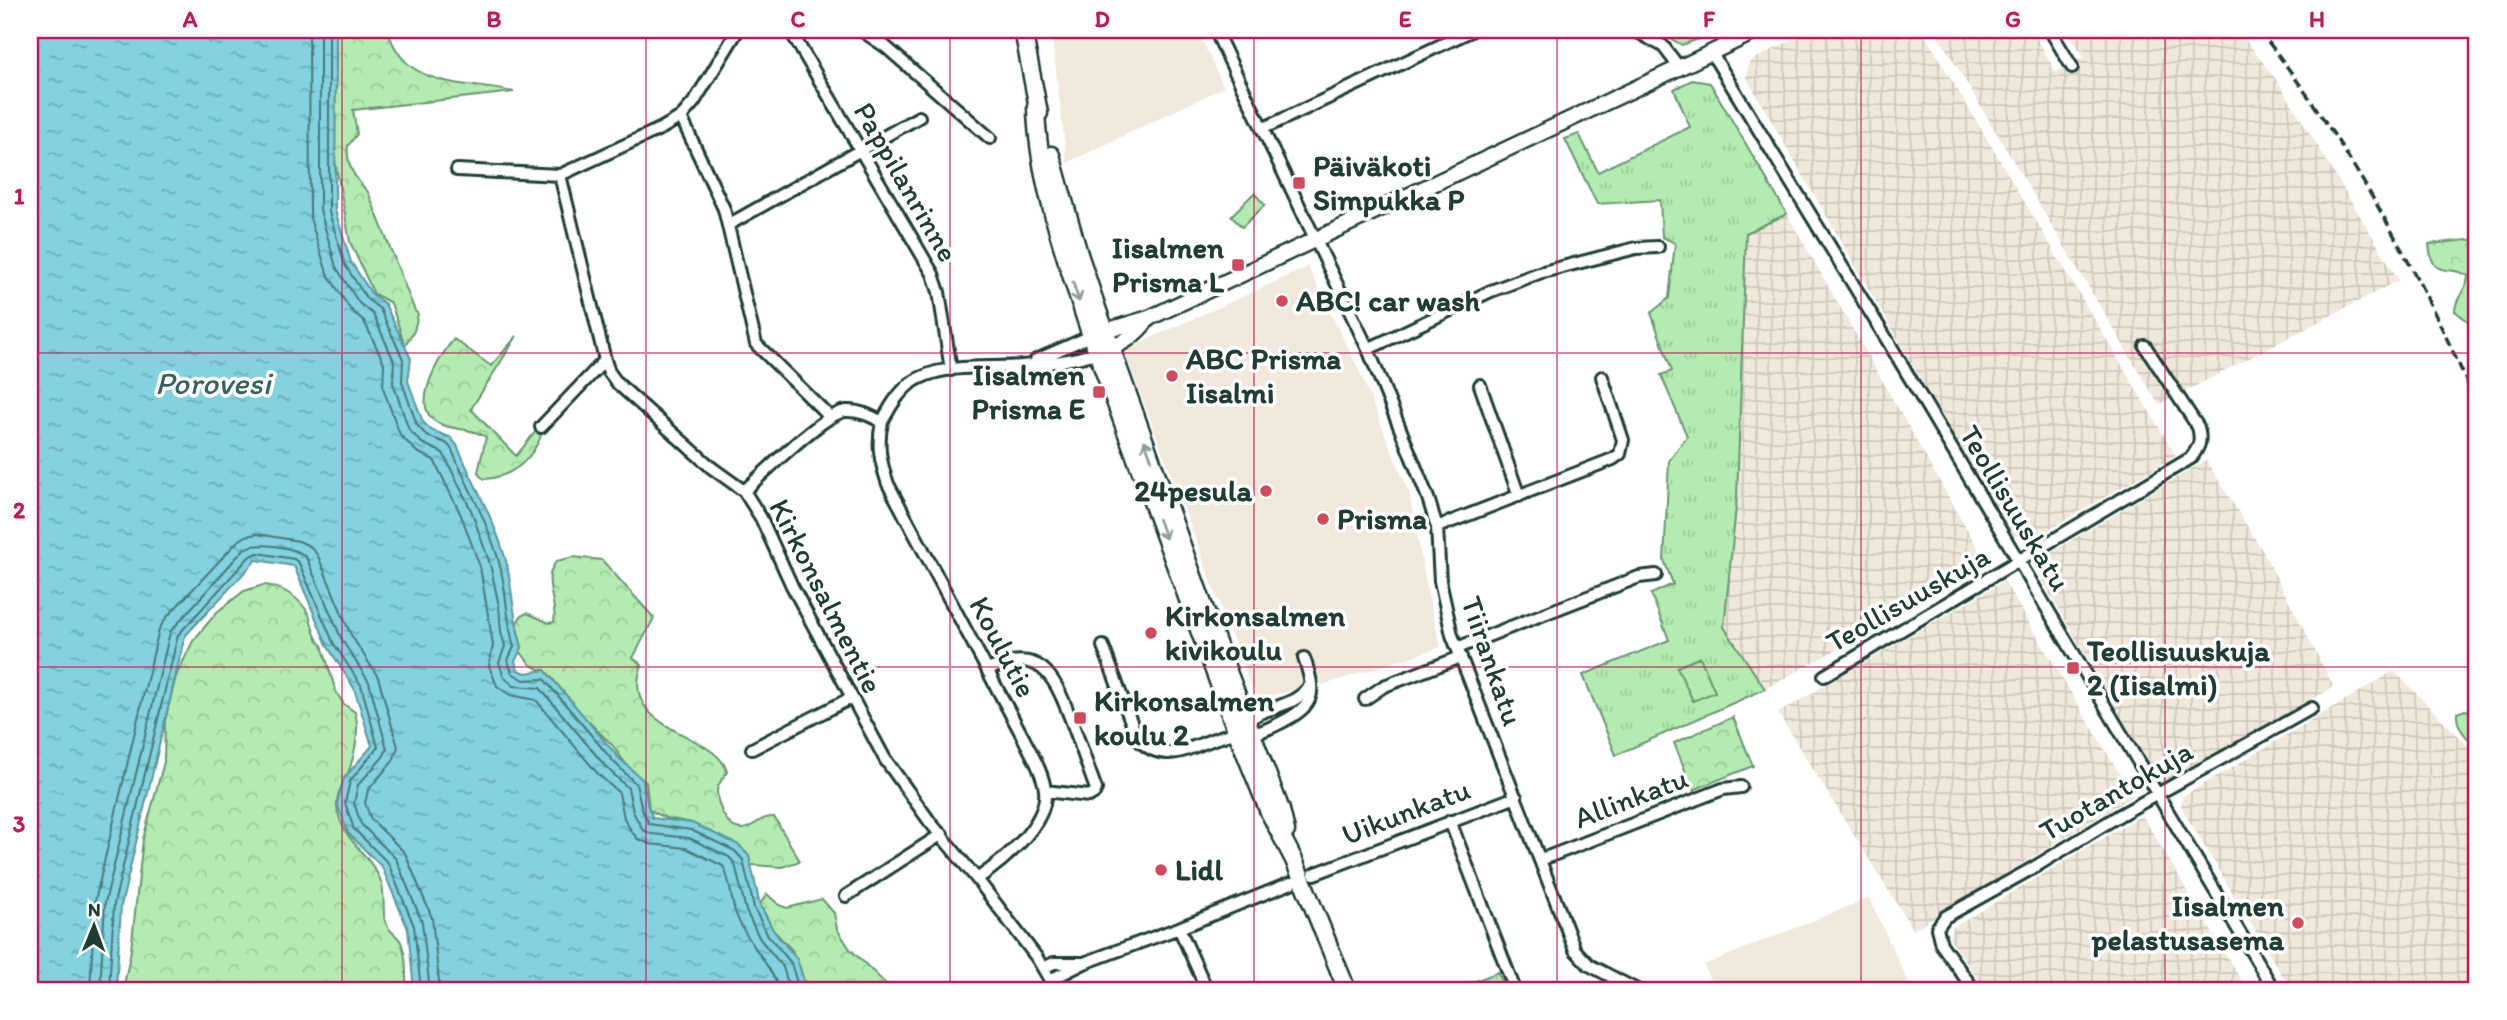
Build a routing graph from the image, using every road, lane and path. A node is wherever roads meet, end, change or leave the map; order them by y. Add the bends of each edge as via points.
1 (738, 30) edge
2 (790, 30) edge
3 (861, 30) edge
4 (1023, 30) edge
5 (1215, 30) edge
6 (1473, 30) edge
7 (1634, 30) edge
8 (1759, 30) edge
9 (2050, 30) edge
10 (1711, 52) junction
11 (1679, 67) junction
12 (2072, 67) dead end
13 (681, 117) junction
14 (919, 117) dead end
15 (1262, 129) junction
16 (990, 138) dead end
17 (860, 150) junction
18 (457, 170) dead end
19 (560, 175) junction
20 (728, 225) junction
21 (1315, 240) junction
22 (1658, 247) dead end
23 (1149, 318) junction
24 (1098, 333) junction
25 (2145, 346) dead end
26 (1368, 349) junction
27 (1104, 351) junction
28 (605, 360) junction
29 (1022, 366) junction
30 (951, 370) junction
31 (1602, 377) dead end
32 (1480, 385) dead end
33 (830, 417) junction
34 (882, 422) junction
35 (541, 427) dead end
36 (744, 491) junction
37 (1520, 496) junction
38 (1437, 527) junction
39 (2019, 562) junction
40 (1656, 575) dead end
41 (1103, 646) dead end
42 (1459, 652) junction
43 (1304, 658) dead end
44 (988, 670) junction
45 (1824, 676) dead end
46 (1313, 682) junction
47 (850, 698) junction
48 (1365, 699) dead end
49 (2312, 708) dead end
50 (1246, 729) junction
51 (752, 749) dead end
52 (1741, 787) dead end
53 (1045, 791) junction
54 (2157, 794) junction
55 (1516, 797) junction
56 (1450, 821) junction
57 (942, 834) junction
58 (1540, 860) junction
59 (1314, 874) dead end
60 (977, 878) junction
61 (1291, 883) dead end
62 (846, 896) dead end
63 (1180, 928) junction
64 (1084, 963) junction
65 (1043, 968) junction
66 (1051, 985) edge
67 (1207, 990) edge
68 (1347, 990) edge
69 (1515, 990) edge
70 (1637, 990) edge
71 (1973, 990) edge
72 (2274, 990) edge

1 - 13 street
2 - 17 street, Pappilanrinne
3 - 16 street via 887,47
4 - 24 main road via 1045,176 1071,275
5 - 15 street, Tiirankatu
6 - 15 street
7 - 11 street via 1663,46
8 - 10 street
9 - 12 street
10 - 11 street
10 - 39 street, Teollisuuskatu
11 - 21 street
13 - 19 street
13 - 20 street
14 - 17 street
15 - 21 street, Tiirankatu
17 - 20 street
17 - 30 street, Pappilanrinne via 933,274
18 - 19 street
19 - 28 street, Kirkonsalmentie
20 - 33 street via 757,344
21 - 23 street
21 - 26 street, Tiirankatu
22 - 26 street via 1636,248 1539,273
23 - 24 street
23 - 27 street via 1136,334
24 - 27 main road
24 - 29 street
25 - 39 street, Teollisuuskuja via 2198,427 2199,448 2191,458
26 - 38 street, Tiirankatu
27 - 29 street
27 - 50 main road
28 - 35 street
28 - 36 street, Kirkonsalmentie via 617,383
29 - 30 street
30 - 34 street via 909,384
31 - 37 street via 1623,440 1620,454
32 - 37 street
33 - 34 street via 847,411
33 - 36 street
34 - 44 street, Koulutie via 879,457 888,484
36 - 47 street, Kirkonsalmentie
37 - 38 street
38 - 42 street, Tiirankatu via 1440,581
39 - 45 street, Teollisuuskuja
39 - 54 street, Teollisuuskatu
40 - 42 street via 1639,577
41 - 50 street via 1137,738 1147,749 1172,754
42 - 48 street via 1384,685
42 - 55 street, Tiirankatu
43 - 46 street
44 - 53 street, Koulutie via 1037,765
44 - 53 street via 1027,662 1045,670 1057,685 1096,789 1089,796
46 - 50 street via 1298,699
46 - 50 street via 1304,708 1275,725
47 - 51 street
47 - 57 street, Kirkonsalmentie via 897,778
49 - 54 street, Tuotantokuja
50 - 68 main road via 1269,812 1294,860
52 - 58 street, Allinkatu via 1723,789
53 - 60 street via 1035,824
54 - 71 street, Tuotantokuja via 1945,917 1937,928 1941,944
54 - 72 street, Teollisuuskatu
55 - 56 street, Uikunkatu
55 - 58 street, Tiirankatu
56 - 59 street, Uikunkatu
56 - 69 street
57 - 60 street, Kirkonsalmentie
57 - 62 street
58 - 70 street, Tiirankatu via 1575,950 1600,972
60 - 65 street, Kirkonsalmentie
61 - 63 street
63 - 64 street
63 - 67 street
64 - 65 street via 1054,962
64 - 66 street
65 - 66 street, Kirkonsalmentie

